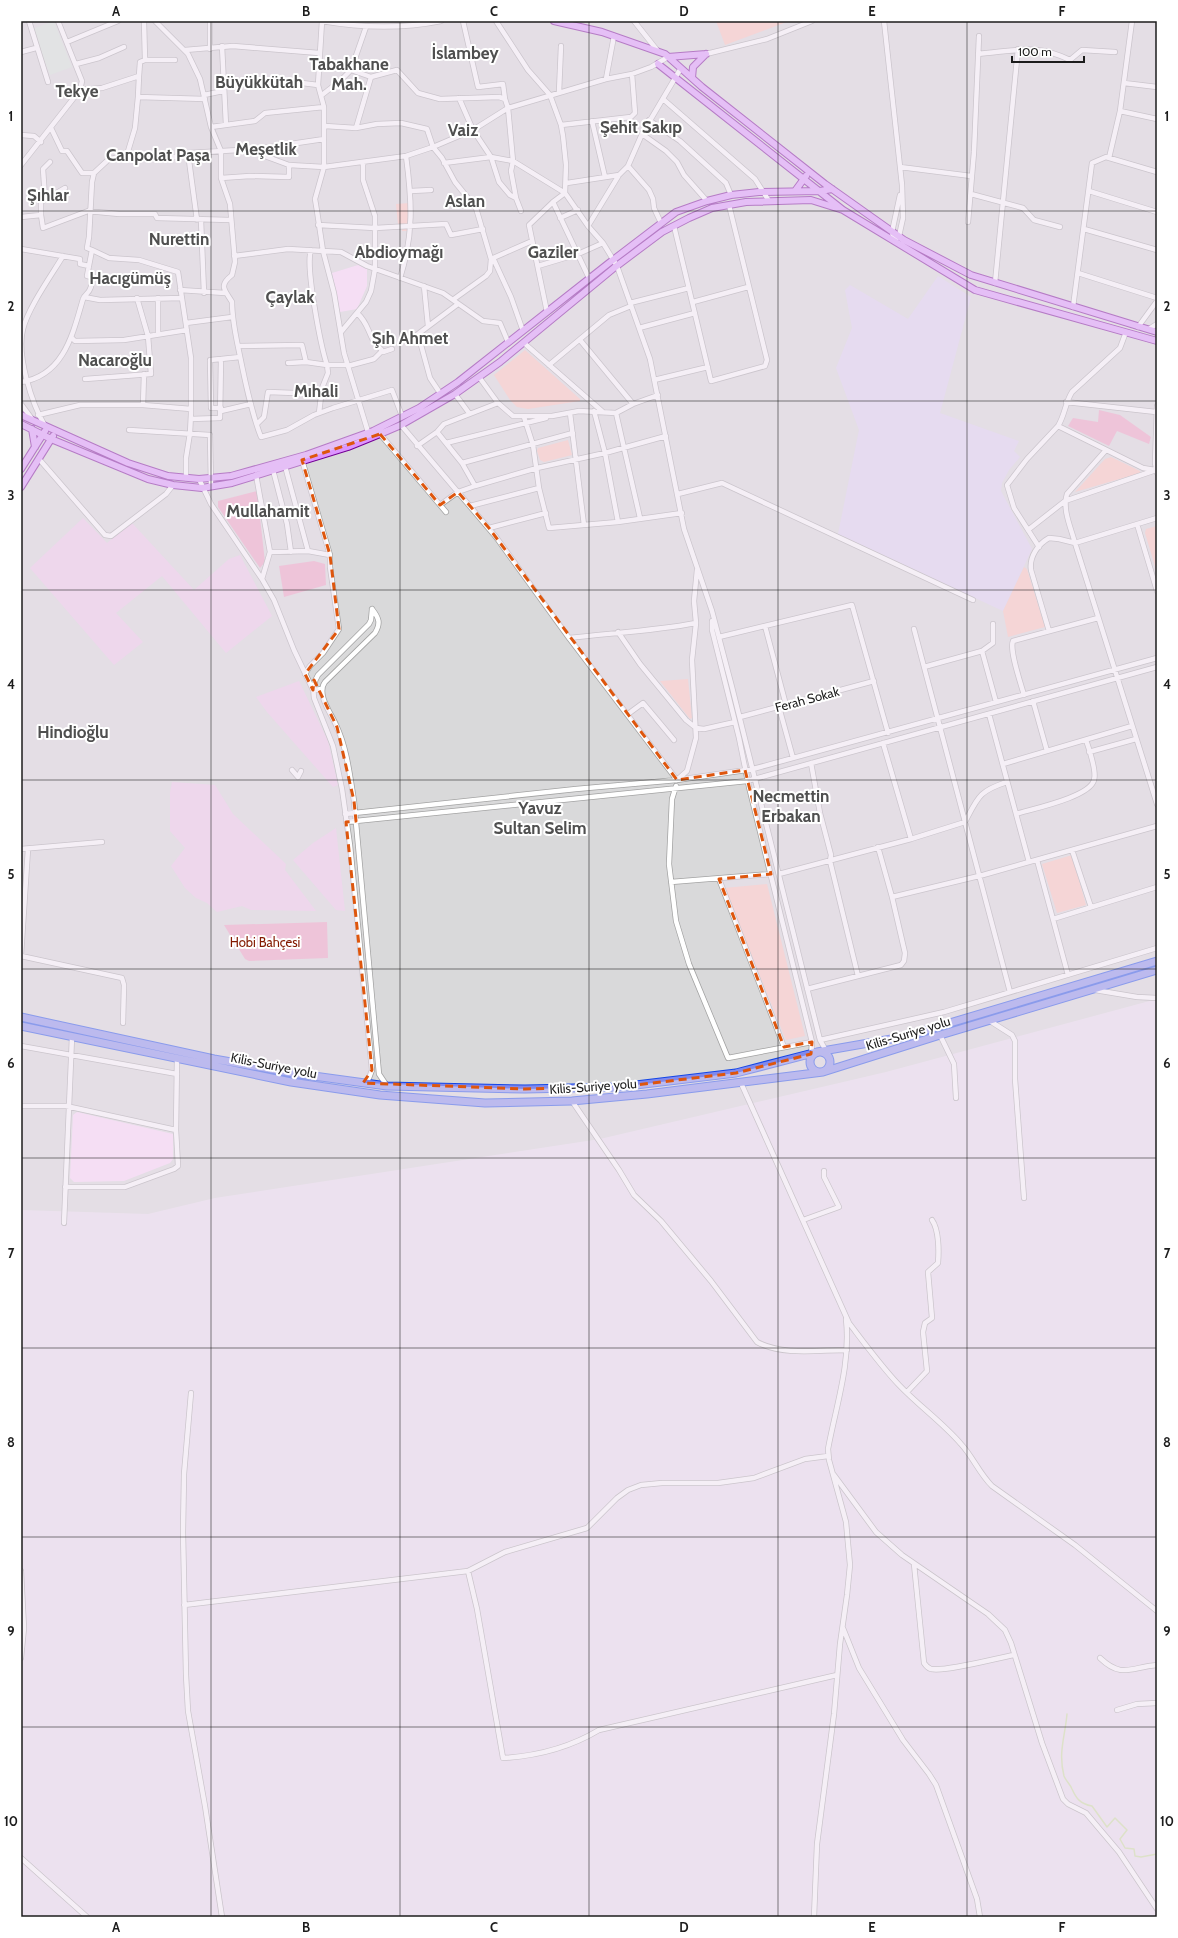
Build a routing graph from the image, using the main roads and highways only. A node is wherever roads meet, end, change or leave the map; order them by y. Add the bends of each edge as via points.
1 (554, 21) edge
2 (668, 57) junction
3 (658, 64) road end
4 (692, 78) junction
5 (809, 172) junction
6 (804, 179) junction
7 (832, 189) junction
8 (795, 191) junction
9 (820, 191) junction
10 (806, 200) junction
11 (844, 210) junction
12 (1157, 332) edge
13 (1157, 341) edge
14 (21, 415) edge
15 (21, 424) edge
16 (46, 428) junction
17 (32, 429) junction
18 (55, 432) junction
19 (43, 434) junction
20 (51, 439) junction
21 (60, 442) junction
22 (35, 447) junction
23 (45, 450) junction
24 (21, 469) edge
25 (21, 487) edge
26 (1157, 961) edge
27 (1157, 970) edge
28 (21, 1017) edge
29 (21, 1026) edge
30 (827, 1054) junction
31 (813, 1055) junction
32 (823, 1072) junction

1 - 2 main road via 614,36 657,50
2 - 4 main road
2 - 4 main road via 706,54 693,67
3 - 6 main road
4 - 5 main road
5 - 6 main road
5 - 7 main road
6 - 8 main road
6 - 9 main road
7 - 9 main road
7 - 12 main road via 892,232 971,275
8 - 9 main road
8 - 18 main road via 731,195 676,212 458,382 402,416 368,432 306,455 231,476 199,480 168,476 128,463
9 - 10 main road
9 - 11 main road
10 - 11 main road
10 - 21 main road via 746,202 712,208 662,232 524,343 455,394 401,425 348,447 232,483 202,488 148,479
11 - 13 main road via 975,290
14 - 16 main road
15 - 17 main road
16 - 18 main road
16 - 19 main road
17 - 19 main road
17 - 22 main road
18 - 20 main road
19 - 20 main road
19 - 22 main road
20 - 21 main road
20 - 23 main road
21 - 23 main road
22 - 24 main road
23 - 25 main road
26 - 30 highway via 903,1037
27 - 32 highway, Kilis-Suriye yolu
28 - 31 highway via 214,1059 387,1086 619,1088 736,1073
29 - 32 highway, Kilis-Suriye yolu via 291,1082 380,1095 485,1103 646,1094
30 - 31 highway
30 - 32 highway via 830,1066
31 - 32 highway via 812,1068 817,1072

